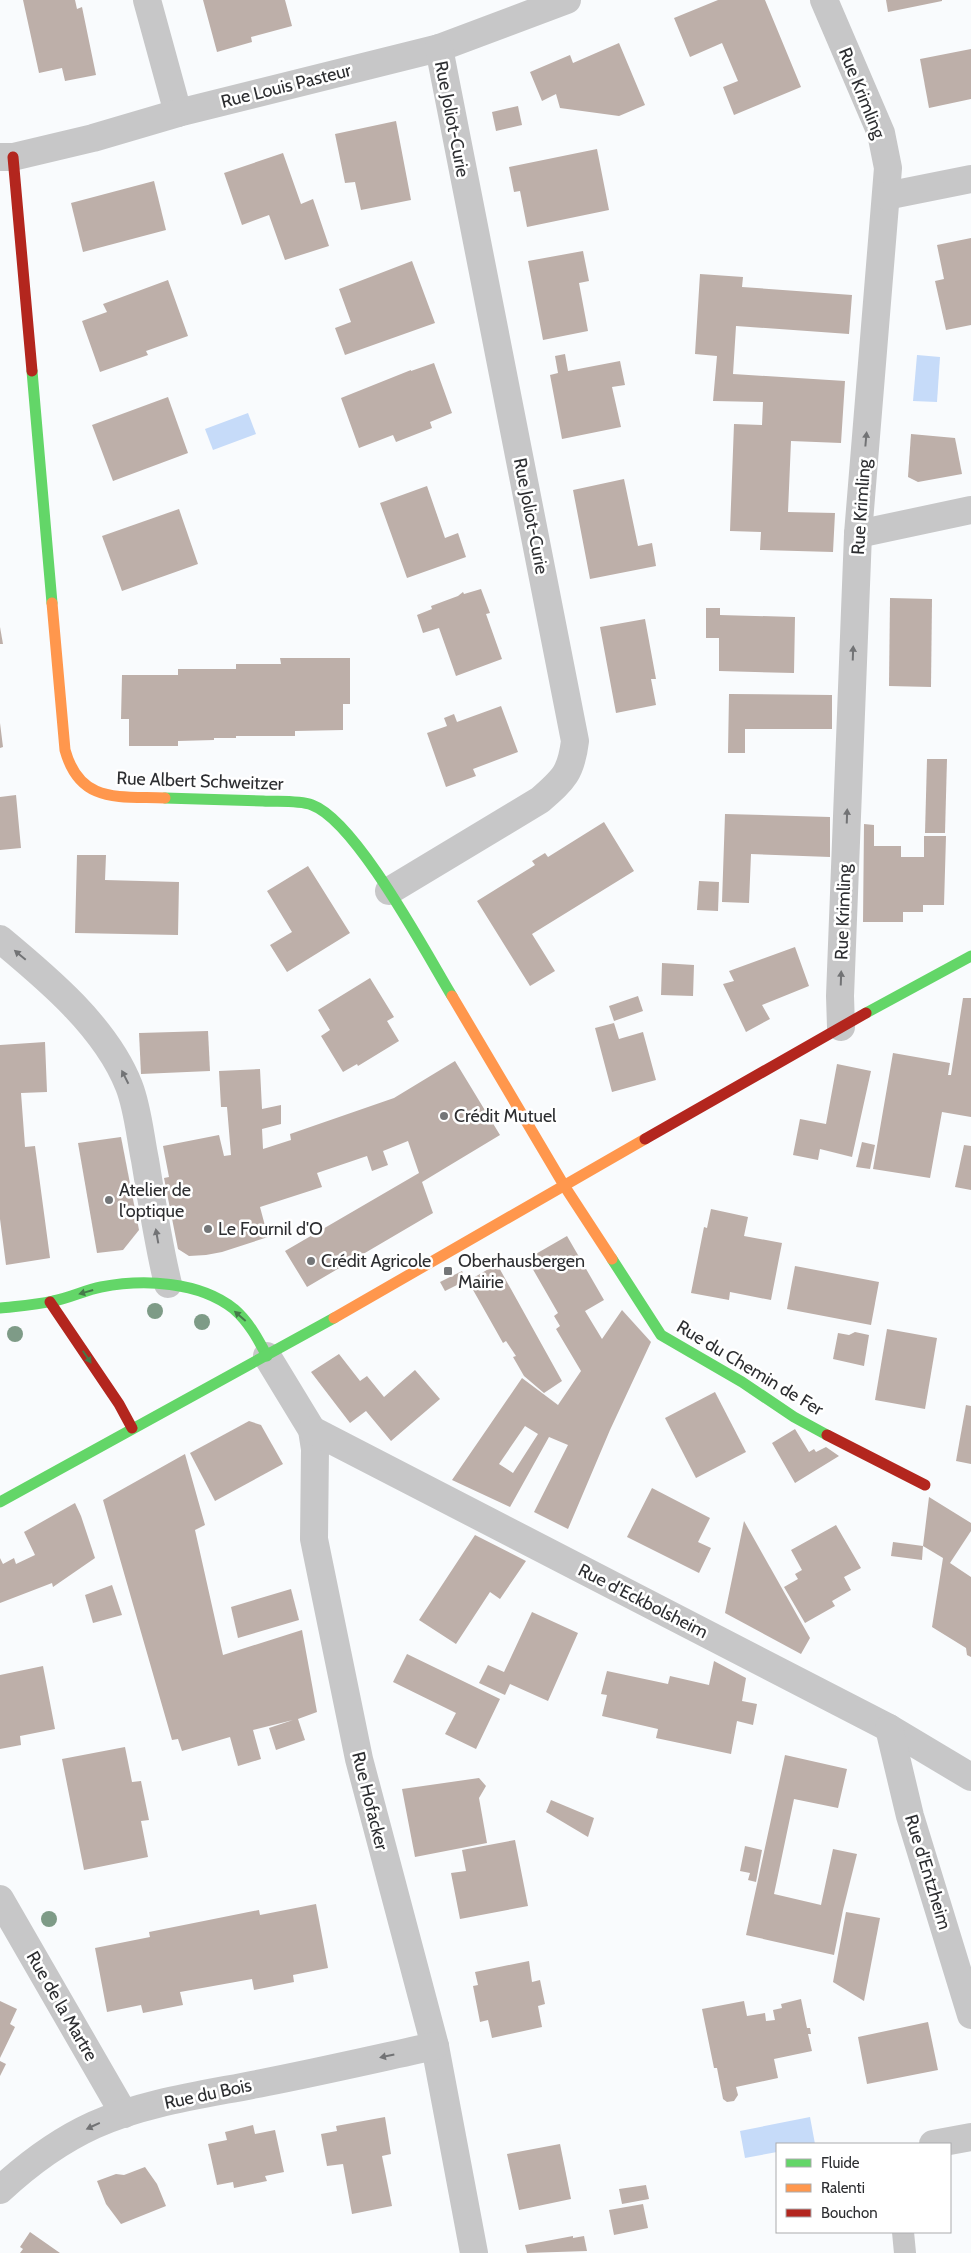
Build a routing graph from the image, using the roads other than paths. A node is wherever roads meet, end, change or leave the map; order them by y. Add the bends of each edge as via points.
1 (147, 0) edge
2 (567, 0) edge
3 (824, 0) edge
4 (439, 48) junction
5 (178, 113) junction
6 (6, 157) edge
7 (971, 179) edge
8 (886, 196) junction
9 (971, 510) edge
10 (858, 534) junction
11 (389, 891) junction
12 (0, 939) edge
13 (971, 956) edge
14 (841, 1027) junction
15 (565, 1187) junction
16 (168, 1284) junction
17 (50, 1302) junction
18 (0, 1308) edge
19 (267, 1356) junction
20 (132, 1428) junction
21 (312, 1430) junction
22 (925, 1485) dead end
23 (0, 1502) edge
24 (888, 1728) junction
25 (971, 1776) edge
26 (0, 1899) edge
27 (971, 2015) edge
28 (435, 2046) junction
29 (124, 2114) junction
30 (971, 2137) edge
31 (938, 2143) edge
32 (0, 2190) edge
33 (903, 2233) edge
34 (474, 2253) edge
35 (905, 2253) edge

1 - 5 street
2 - 4 street, Rue Louis Pasteur
3 - 8 street, Rue Krimling via 882,133 888,168
4 - 5 street, Rue Louis Pasteur
4 - 11 street, Rue Joliot-Curie via 575,741 572,763 565,775 540,800
5 - 6 street, Rue Louis Pasteur via 93,138
6 - 11 street, Rue Albert Schweitzer via 65,750 70,770 81,783 97,792 117,796 312,805 344,829
7 - 8 street
10 -> 8 street, Rue Krimling
9 - 10 street
14 -> 10 street, Rue Krimling
11 - 15 street, Rue Albert Schweitzer
16 -> 12 street via 129,1086 117,1063 78,1010 50,980
13 - 14 street
14 - 15 street
15 - 19 street
15 - 22 street, Rue du Chemin de Fer via 660,1335 794,1416
16 -> 17 street via 100,1287
19 -> 16 street via 247,1322 226,1304 209,1295
17 - 18 street
17 -> 20 street
19 - 20 street
19 - 21 street, Rue Hofacker
20 - 23 street
21 - 24 street, Rue d'Eckbolsheim
21 - 28 street, Rue Hofacker via 315,1449 314,1539 359,1759
24 - 25 street, Rue d'Eckbolsheim
24 - 27 street, Rue d'Entzheim via 910,1816
26 - 29 street, Rue de la Martre
28 -> 29 street, Rue du Bois via 174,2100
28 - 34 street, Rue Hofacker
29 -> 32 street, Rue du Bois via 58,2145 23,2168
30 - 31 street
33 - 35 lane

